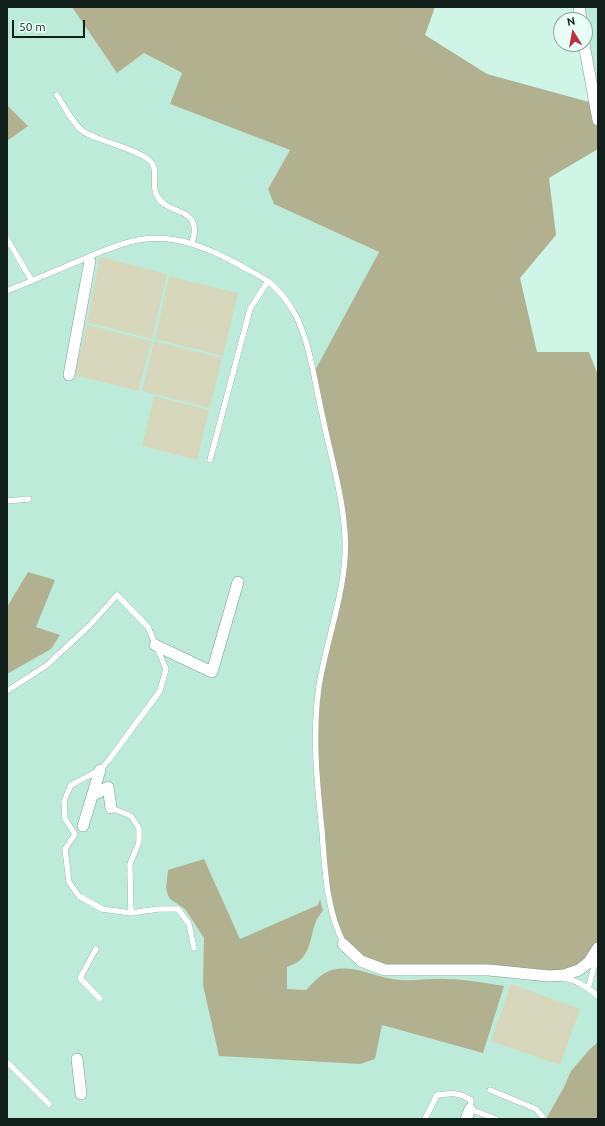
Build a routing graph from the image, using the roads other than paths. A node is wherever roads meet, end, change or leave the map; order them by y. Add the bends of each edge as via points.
1 (586, 52) edge
2 (590, 76) junction
3 (598, 77) edge
4 (57, 95) dead end
5 (598, 120) edge
6 (7, 239) edge
7 (192, 243) junction
8 (90, 261) dead end
9 (32, 281) junction
10 (268, 281) junction
11 (7, 292) edge
12 (69, 375) dead end
13 (210, 460) dead end
14 (29, 499) dead end
15 (7, 501) edge
16 (238, 582) dead end
17 (156, 645) junction
18 (7, 691) edge
19 (100, 770) junction
20 (92, 796) junction
21 (110, 808) joint
22 (83, 826) dead end
23 (131, 913) junction
24 (194, 948) dead end
25 (96, 949) dead end
26 (598, 951) edge
27 (598, 964) edge
28 (536, 975) junction
29 (588, 989) junction
30 (598, 996) edge
31 (100, 999) dead end
32 (77, 1059) dead end
33 (7, 1062) edge
34 (490, 1090) dead end
35 (81, 1094) dead end
36 (49, 1104) dead end
37 (468, 1114) edge
38 (425, 1119) edge
39 (496, 1119) edge
40 (542, 1119) edge

1 - 2 lane
2 - 3 lane
2 - 5 lane
4 - 7 lane via 84,132 149,160 155,167 154,185 161,202 191,218 195,224
6 - 9 lane
7 - 9 lane via 163,238 138,240 107,249
7 - 10 lane via 218,253
8 - 12 street
9 - 11 lane
10 - 13 lane via 250,309
10 - 28 lane via 285,299 297,318 305,340 345,533 342,582 319,683 315,720 316,769 327,889 343,944 362,962 385,970 489,970
14 - 15 lane
16 - 17 street via 212,672
17 - 18 lane via 148,627 117,595 90,625 47,665
17 - 19 lane via 166,669 160,691
19 - 20 street
19 - 23 lane via 71,785 64,801 65,819 75,834 65,850 69,882 79,896 102,909
20 - 21 street via 108,787
20 - 22 street
21 - 23 lane via 131,816 139,828 139,842 130,864
23 - 24 lane via 178,909 189,924
25 - 31 lane via 80,978
26 - 27 lane
26 - 28 street via 579,970 564,974
26 - 29 lane
28 - 29 lane via 568,979
29 - 30 lane
32 - 35 street
33 - 36 lane
34 - 40 lane via 536,1109
37 - 38 lane via 471,1100 453,1092 437,1096
37 - 39 lane

